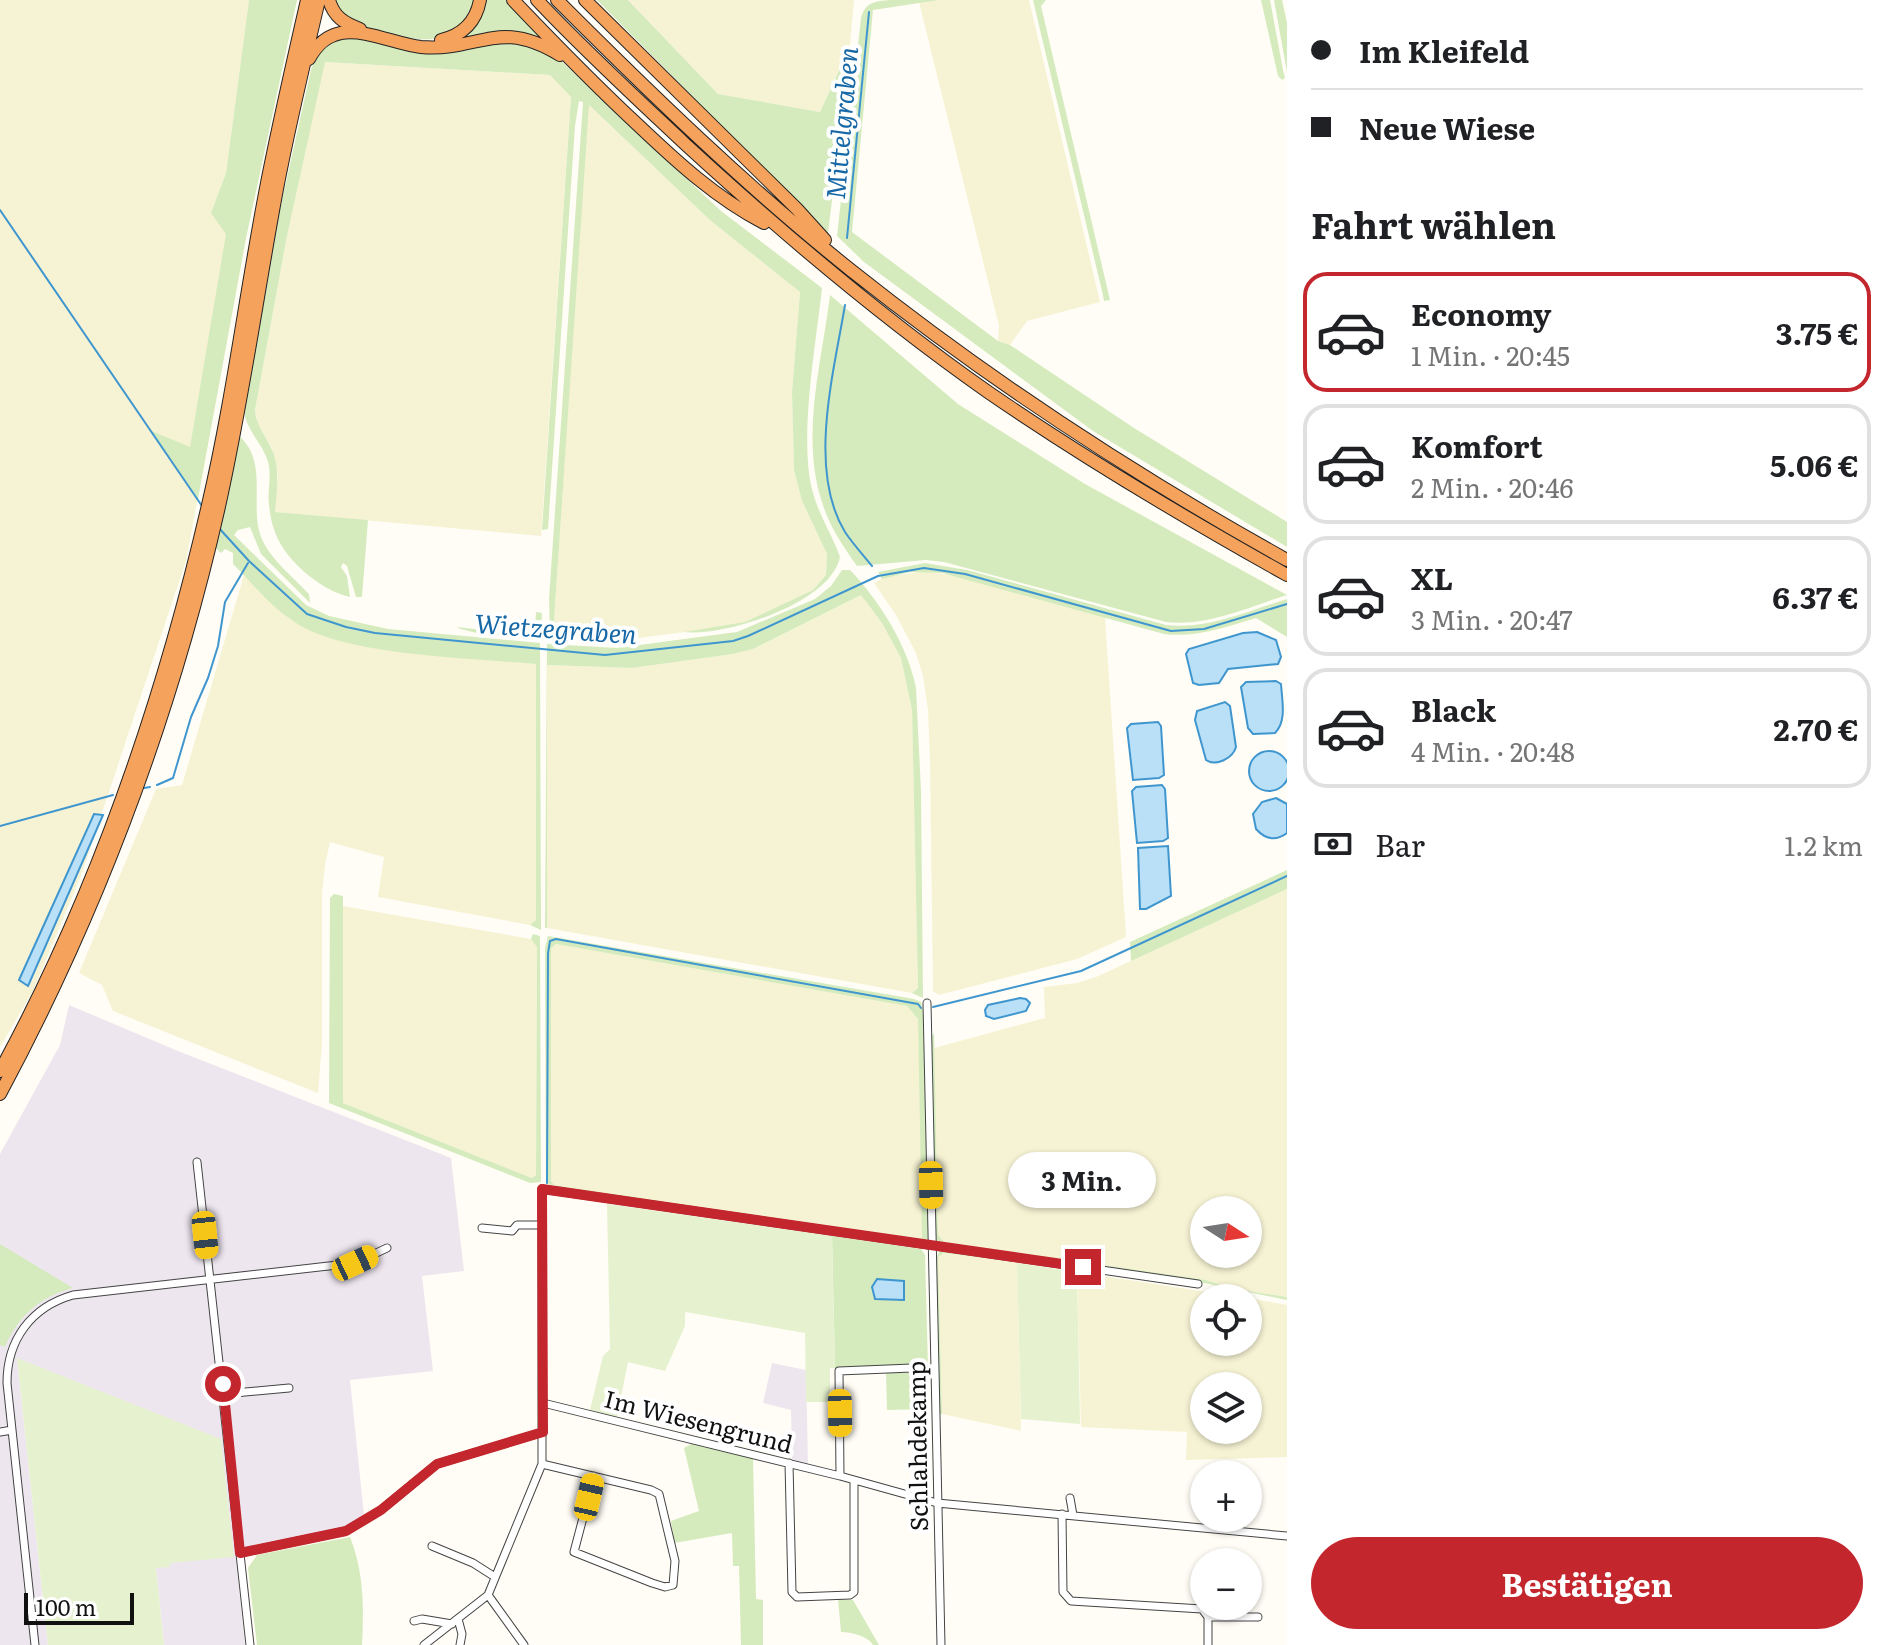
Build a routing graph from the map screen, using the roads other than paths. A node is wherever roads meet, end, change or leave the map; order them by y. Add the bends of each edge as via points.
1 (307, 0) edge
2 (319, 0) edge
3 (329, 0) edge
4 (480, 0) edge
5 (513, 0) edge
6 (537, 0) edge
7 (557, 0) edge
8 (585, 0) edge
9 (575, 64) junction
10 (300, 81) junction
11 (784, 233) junction
12 (851, 269) junction
13 (213, 506) junction
14 (205, 541) junction
15 (1287, 560) edge
16 (1287, 575) edge
17 (927, 1003) dead end
18 (0, 1071) edge
19 (0, 1094) edge
20 (197, 1162) dead end
21 (542, 1225) junction
22 (482, 1228) dead end
23 (932, 1246) junction
24 (387, 1248) dead end
25 (210, 1278) junction
26 (1198, 1284) dead end
27 (934, 1372) junction
28 (289, 1388) dead end
29 (224, 1394) junction
30 (543, 1403) junction
31 (12, 1430) junction
32 (0, 1432) edge
33 (543, 1432) junction
34 (789, 1463) junction
35 (542, 1464) junction
36 (594, 1476) junction
37 (840, 1476) junction
38 (854, 1480) junction
39 (1070, 1498) dead end
40 (937, 1503) junction
41 (1062, 1514) junction
42 (1073, 1515) junction
43 (1287, 1536) edge
44 (432, 1546) dead end
45 (240, 1553) junction
46 (495, 1577) junction
47 (488, 1595) junction
48 (1190, 1608) edge
49 (1208, 1620) edge
50 (414, 1621) dead end
51 (455, 1621) junction
52 (35, 1645) edge
53 (250, 1645) edge
54 (424, 1645) edge
55 (460, 1645) edge
56 (524, 1645) edge
57 (941, 1645) edge
58 (1208, 1645) edge

1 - 13 highway via 267,184
2 - 10 highway
3 - 4 highway via 333,12 350,25 426,42 461,33 476,17
5 - 9 highway
6 - 11 highway
7 - 12 highway via 763,196
8 - 12 highway
9 - 10 highway via 516,36 426,47 348,32 315,47
9 - 11 highway via 710,190
10 - 13 highway
11 - 16 highway via 988,392 1127,482
12 - 15 highway via 1043,413
13 - 14 highway
14 - 18 highway via 120,799 48,976
14 - 19 highway via 185,638 129,806 63,968
17 - 23 street, Schlahdekamp
20 - 25 street
21 - 22 street via 517,1225 512,1231
21 - 23 street via 542,1189
21 - 30 street
23 - 26 street
23 - 27 street, Schlahdekamp
24 - 25 street via 355,1263
25 - 29 street
25 - 31 street via 73,1295 38,1312 10,1354
27 - 37 street via 839,1371
27 - 40 street, Schlahdekamp
28 - 29 street
29 - 45 street
30 - 33 street
30 - 34 street, Im Wiesengrund
31 - 32 street
31 - 52 street
33 - 35 street
33 - 45 street via 437,1464 346,1531
34 - 37 street, Im Wiesengrund
34 - 38 street via 792,1592 797,1597 854,1592
35 - 36 street
35 - 46 street
36 - 36 street via 659,1494 675,1561 673,1585 652,1583 574,1552
37 - 38 street, Im Wiesengrund
38 - 40 street, Im Wiesengrund
39 - 42 street
40 - 41 street, Im Wiesengrund
40 - 57 street, Schlahdekamp
41 - 42 street, Im Wiesengrund
41 - 48 street via 1063,1592 1071,1601
42 - 43 street, Im Wiesengrund
44 - 46 street
45 - 53 street
46 - 47 street
47 - 51 street
47 - 56 street
49 - 58 street
50 - 51 street
51 - 54 street
51 - 55 street via 462,1634

